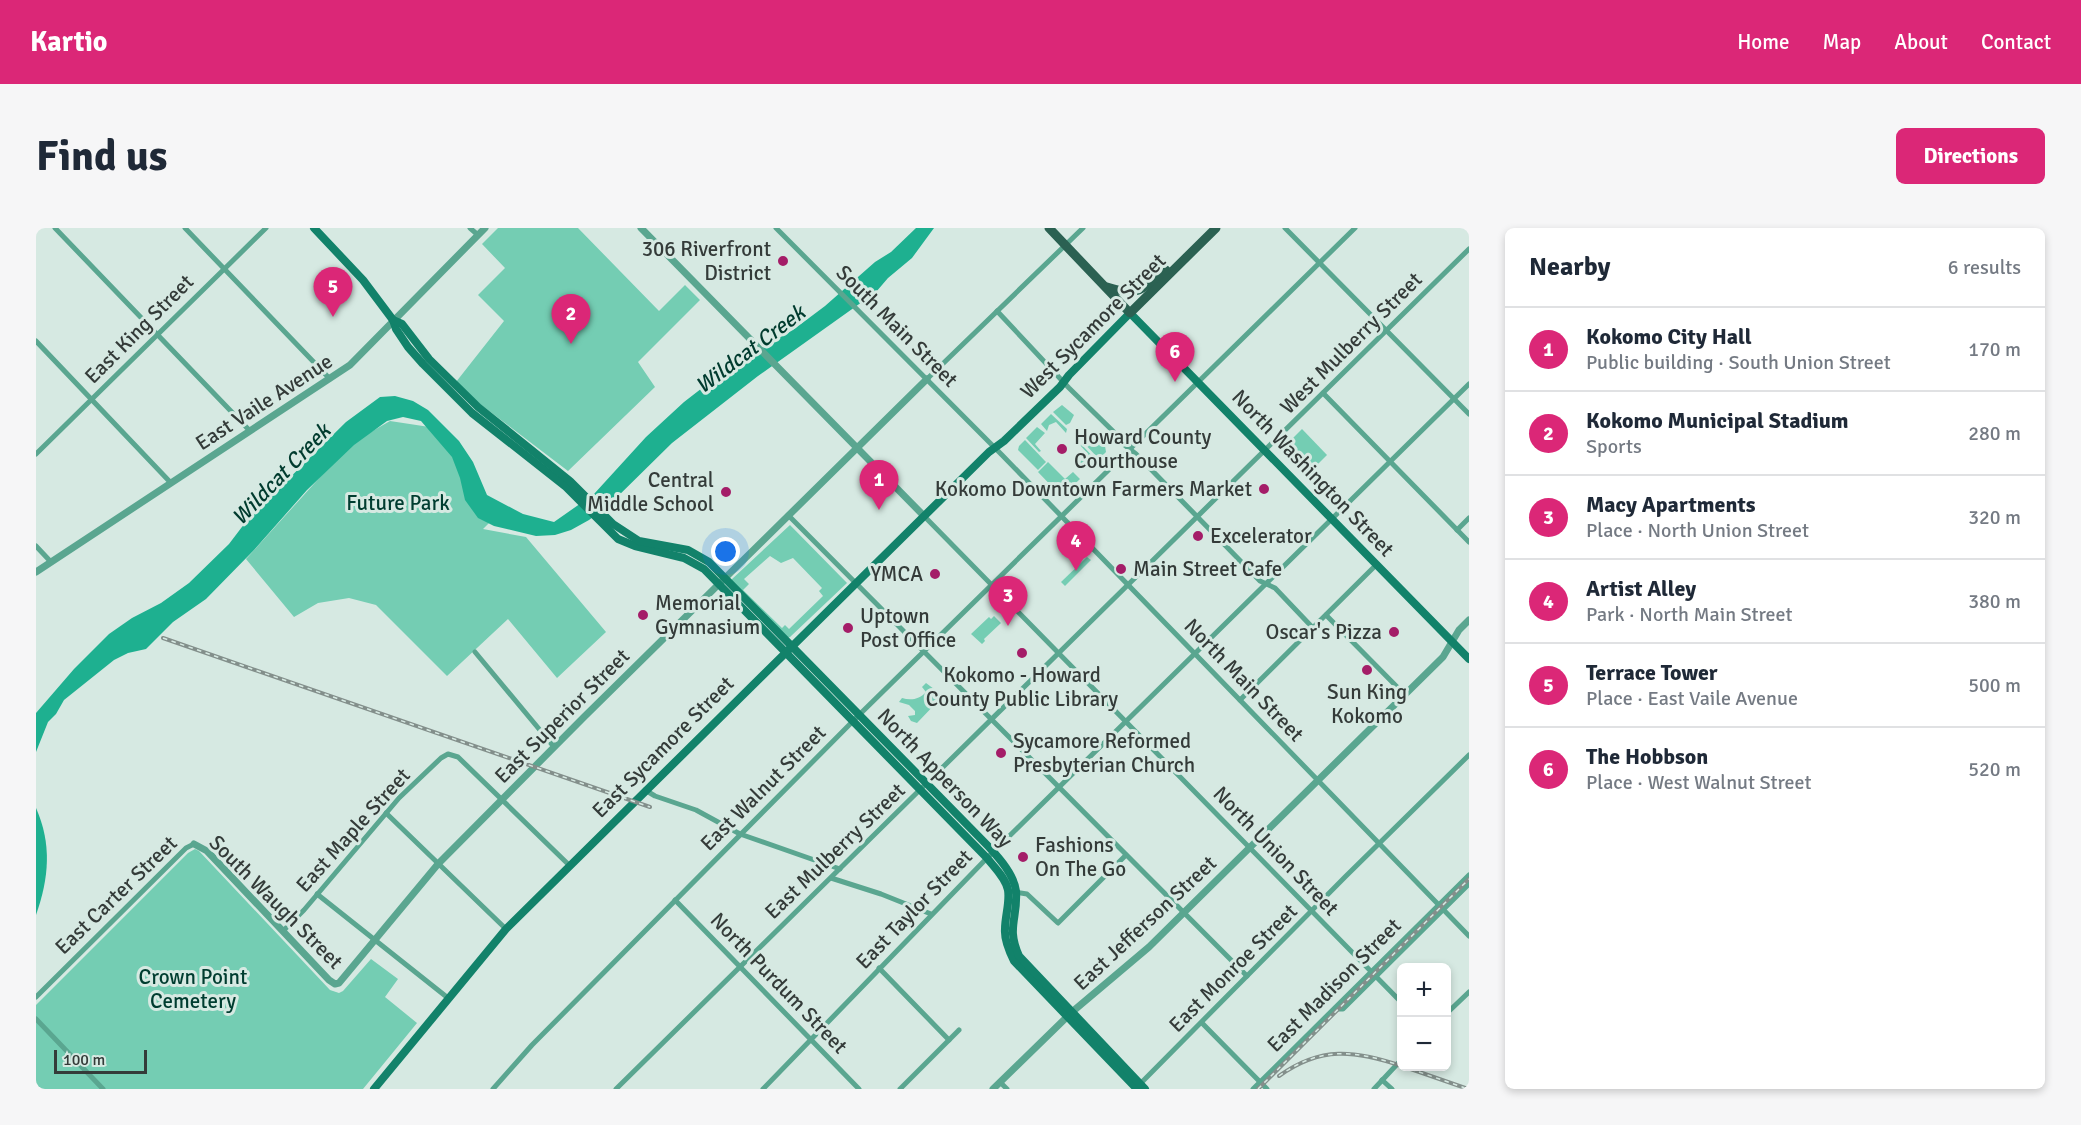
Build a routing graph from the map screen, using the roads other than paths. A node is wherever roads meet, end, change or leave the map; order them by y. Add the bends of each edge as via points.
1 (56, 228) edge
2 (185, 228) edge
3 (266, 228) edge
4 (314, 228) edge
5 (470, 228) edge
6 (485, 228) edge
7 (641, 228) edge
8 (776, 228) edge
9 (1048, 228) edge
10 (1083, 228) edge
11 (1216, 228) edge
12 (1285, 228) edge
13 (1355, 228) edge
14 (478, 235) junction
15 (1066, 245) junction
16 (1469, 249) edge
17 (1190, 253) junction
18 (1319, 263) junction
19 (224, 269) junction
20 (1105, 287) junction
21 (997, 311) junction
22 (1130, 313) junction
23 (393, 320) junction
24 (1386, 331) junction
25 (158, 334) junction
26 (36, 341) edge
27 (330, 379) junction
28 (927, 379) junction
29 (1064, 381) junction
30 (1198, 382) junction
31 (1469, 384) edge
32 (1323, 393) junction
33 (92, 399) junction
34 (1454, 399) junction
35 (1469, 414) edge
36 (250, 431) junction
37 (858, 447) junction
38 (995, 448) junction
39 (1130, 448) junction
40 (1266, 451) junction
41 (36, 454) edge
42 (1390, 462) junction
43 (171, 483) junction
44 (788, 515) junction
45 (1061, 515) junction
46 (924, 516) junction
47 (1198, 517) junction
48 (1469, 518) edge
49 (1333, 519) junction
50 (1457, 530) junction
51 (1469, 542) edge
52 (36, 546) edge
53 (51, 562) junction
54 (1377, 564) junction
55 (36, 572) edge
56 (721, 581) junction
57 (855, 583) junction
58 (1266, 584) junction
59 (992, 585) junction
60 (1128, 586) junction
61 (1326, 615) junction
62 (1469, 620) edge
63 (1313, 628) junction
64 (1452, 642) junction
65 (788, 649) junction
66 (475, 652) dead end
67 (924, 652) junction
68 (1060, 653) junction
69 (1196, 654) junction
70 (1469, 659) edge
71 (1405, 695) junction
72 (1240, 700) junction
73 (856, 718) junction
74 (992, 721) junction
75 (1127, 722) junction
76 (554, 747) junction
77 (1469, 755) edge
78 (1318, 780) junction
79 (923, 787) junction
80 (1059, 788) junction
81 (645, 790) junction
82 (502, 800) junction
83 (386, 813) junction
84 (740, 834) junction
85 (1379, 843) junction
86 (194, 844) joint
87 (1250, 847) junction
88 (990, 855) junction
89 (1126, 855) junction
90 (438, 864) junction
91 (569, 865) junction
92 (840, 869) junction
93 (1469, 875) edge
94 (831, 878) junction
95 (1469, 884) edge
96 (1012, 892) junction
97 (317, 894) junction
98 (675, 900) junction
99 (1441, 907) junction
100 (1312, 911) junction
101 (1184, 913) junction
102 (931, 914) junction
103 (506, 929) junction
104 (283, 932) junction
105 (1469, 936) edge
106 (375, 940) junction
107 (740, 966) junction
108 (879, 968) junction
109 (1371, 971) junction
110 (1247, 976) junction
111 (1376, 977) junction
112 (335, 984) joint
113 (1469, 992) edge
114 (36, 997) edge
115 (448, 998) junction
116 (1397, 1000) edge
117 (1338, 1007) junction
118 (1451, 1009) edge
119 (1070, 1015) junction
120 (36, 1018) edge
121 (1202, 1023) junction
122 (959, 1030) dead end
123 (811, 1040) junction
124 (949, 1040) junction
125 (1397, 1063) edge
126 (1382, 1080) junction
127 (1000, 1082) junction
128 (1260, 1082) junction
129 (1139, 1088) edge
130 (103, 1089) edge
131 (374, 1089) edge
132 (493, 1089) edge
133 (616, 1089) edge
134 (763, 1089) edge
135 (859, 1089) edge
136 (900, 1089) edge
137 (993, 1089) edge
138 (1006, 1089) edge
139 (1253, 1089) edge
140 (1267, 1089) edge
141 (1374, 1089) edge
142 (1392, 1089) edge

1 - 25 street
2 - 19 street
3 - 19 street, East King Street
4 - 23 main road, North Apperson Way via 363,280
5 - 14 street
6 - 14 street, East Vaile Avenue
7 - 37 street
8 - 28 street, South Main Street
9 - 15 main road
10 - 15 street
11 - 17 main road, West Sycamore Street
12 - 18 street
13 - 18 street, East Walnut Street
14 - 23 street, East Vaile Avenue
15 - 20 main road
15 - 21 street
16 - 24 street, West Mulberry Street
17 - 20 main road via 1138,291
17 - 22 main road, West Sycamore Street
18 - 24 street
18 - 30 street, East Walnut Street
19 - 25 street, East King Street
19 - 27 street
20 - 22 main road
21 - 28 street
21 - 29 street
22 - 29 main road, West Sycamore Street
22 - 30 main road, North Washington Street
23 - 27 street, East Vaile Avenue via 350,365
23 - 56 main road, North Apperson Way via 402,324 429,359 478,407 570,486 610,527 639,541 696,553 709,562
24 - 32 street, West Mulberry Street
24 - 34 street
25 - 33 street, East King Street
25 - 36 street
26 - 33 street
27 - 36 street, East Vaile Avenue
28 - 37 street, East Superior Street
28 - 38 street, South Main Street
29 - 38 main road, West Sycamore Street
29 - 39 street
30 - 39 street, East Walnut Street
30 - 40 main road, North Washington Street
31 - 34 street, East Taylor Street
32 - 40 street, West Mulberry Street
32 - 42 street
33 - 41 street, East King Street
33 - 43 street
34 - 35 street
34 - 42 street, East Taylor Street
36 - 43 street, East Vaile Avenue
37 - 44 street, East Superior Street
37 - 46 street
38 - 45 street, North Main Street
38 - 46 main road, East Sycamore Street
39 - 45 street, East Walnut Street
39 - 47 street
40 - 47 street, West Mulberry Street
40 - 49 main road, North Washington Street
42 - 49 street, East Taylor Street
42 - 50 street
43 - 53 street, East Vaile Avenue
44 - 56 street, East Superior Street
44 - 57 street
45 - 59 street, East Walnut Street
45 - 60 street, North Main Street
46 - 57 main road, East Sycamore Street
46 - 59 street, North Union Street
47 - 58 street
47 - 60 street, West Mulberry Street
48 - 50 street
49 - 54 main road, North Washington Street
49 - 58 street, East Taylor Street
50 - 51 street
52 - 53 street
53 - 55 street, East Vaile Avenue
54 - 61 street
54 - 64 main road, North Washington Street
56 - 65 main road, North Apperson Way
56 - 76 street, East Superior Street
57 - 65 main road, East Sycamore Street
57 - 67 street
58 - 63 street via 1275,588
58 - 69 street, East Taylor Street
59 - 67 street, East Walnut Street
59 - 68 street, North Union Street
60 - 68 street, East Mulberry Street
60 - 69 street, North Main Street
61 - 63 street
61 - 71 street
62 - 64 street, East Jefferson Street
63 - 72 street
64 - 70 main road, North Washington Street
64 - 71 street, East Jefferson Street via 1443,657
65 - 73 main road, North Apperson Way
65 - 81 main road, East Sycamore Street
66 - 76 street
67 - 73 street, East Walnut Street
67 - 74 street
68 - 74 street, East Mulberry Street
68 - 75 street, North Union Street
69 - 72 street, North Main Street
69 - 75 street, East Taylor Street
71 - 78 street, East Jefferson Street
72 - 78 street, North Main Street
73 - 79 main road, North Apperson Way
73 - 84 street, East Walnut Street
74 - 79 street, East Mulberry Street
74 - 80 street
75 - 80 street, East Taylor Street
75 - 87 street, North Union Street
76 - 82 street, East Superior Street
77 - 85 street, East Monroe Street
78 - 85 street, North Main Street
78 - 87 street, East Jefferson Street
79 - 88 main road, North Apperson Way
79 - 92 street, East Mulberry Street
80 - 88 street, East Taylor Street
80 - 89 street
81 - 84 street via 696,810
81 - 91 main road, East Sycamore Street
82 - 83 street, East Maple Street via 451,754 441,758
82 - 90 street, East Superior Street
82 - 91 street
83 - 90 street
83 - 97 street, East Maple Street
84 - 92 street
84 - 98 street, East Walnut Street
85 - 99 street, North Main Street
85 - 100 street, East Monroe Street
86 - 104 street, South Waugh Street via 207,850
86 - 114 street, East Carter Street
87 - 100 street, North Union Street
87 - 101 street, East Jefferson Street
88 - 96 main road, North Apperson Way via 1007,870
88 - 102 street, East Taylor Street
89 - 96 street via 1058,923 1027,894
89 - 101 street
90 - 103 street
90 - 106 street, East Superior Street
91 - 103 main road, East Sycamore Street
92 - 94 street, East Mulberry Street
93 - 99 street
94 - 102 street
94 - 107 street, East Mulberry Street
95 - 99 street
96 - 119 main road via 1005,929 1009,950 1020,969
97 - 104 street, East Maple Street
97 - 106 street
98 - 107 street, North Purdum Street
98 - 132 street, East Walnut Street
99 - 105 street, North Main Street
99 - 109 street, East Madison Street
99 - 111 street, East Madison Street
100 - 109 street, North Union Street
100 - 110 street, East Monroe Street
101 - 110 street
101 - 119 street, East Jefferson Street
102 - 108 street, East Taylor Street
103 - 115 main road, East Sycamore Street
104 - 112 street, South Waugh Street
106 - 112 street, East Superior Street
106 - 115 street
107 - 123 street, North Purdum Street
107 - 133 street, East Mulberry Street
108 - 123 street, East Taylor Street
108 - 124 street
109 - 111 street, North Union Street
109 - 117 street, East Madison Street
110 - 121 street, East Monroe Street
111 - 116 street, North Union Street
111 - 117 street, East Madison Street via 1344,1009
113 - 118 street
115 - 131 main road, East Sycamore Street
117 - 128 street, East Madison Street
119 - 127 street, East Jefferson Street
119 - 129 main road
120 - 130 street
121 - 128 street
121 - 129 street, East Monroe Street
122 - 124 street
123 - 134 street, East Taylor Street
123 - 135 street, North Purdum Street
124 - 136 street
125 - 126 street
126 - 141 street
126 - 142 street
127 - 137 street, East Jefferson Street
127 - 138 street
128 - 139 street, East Madison Street
128 - 140 street

